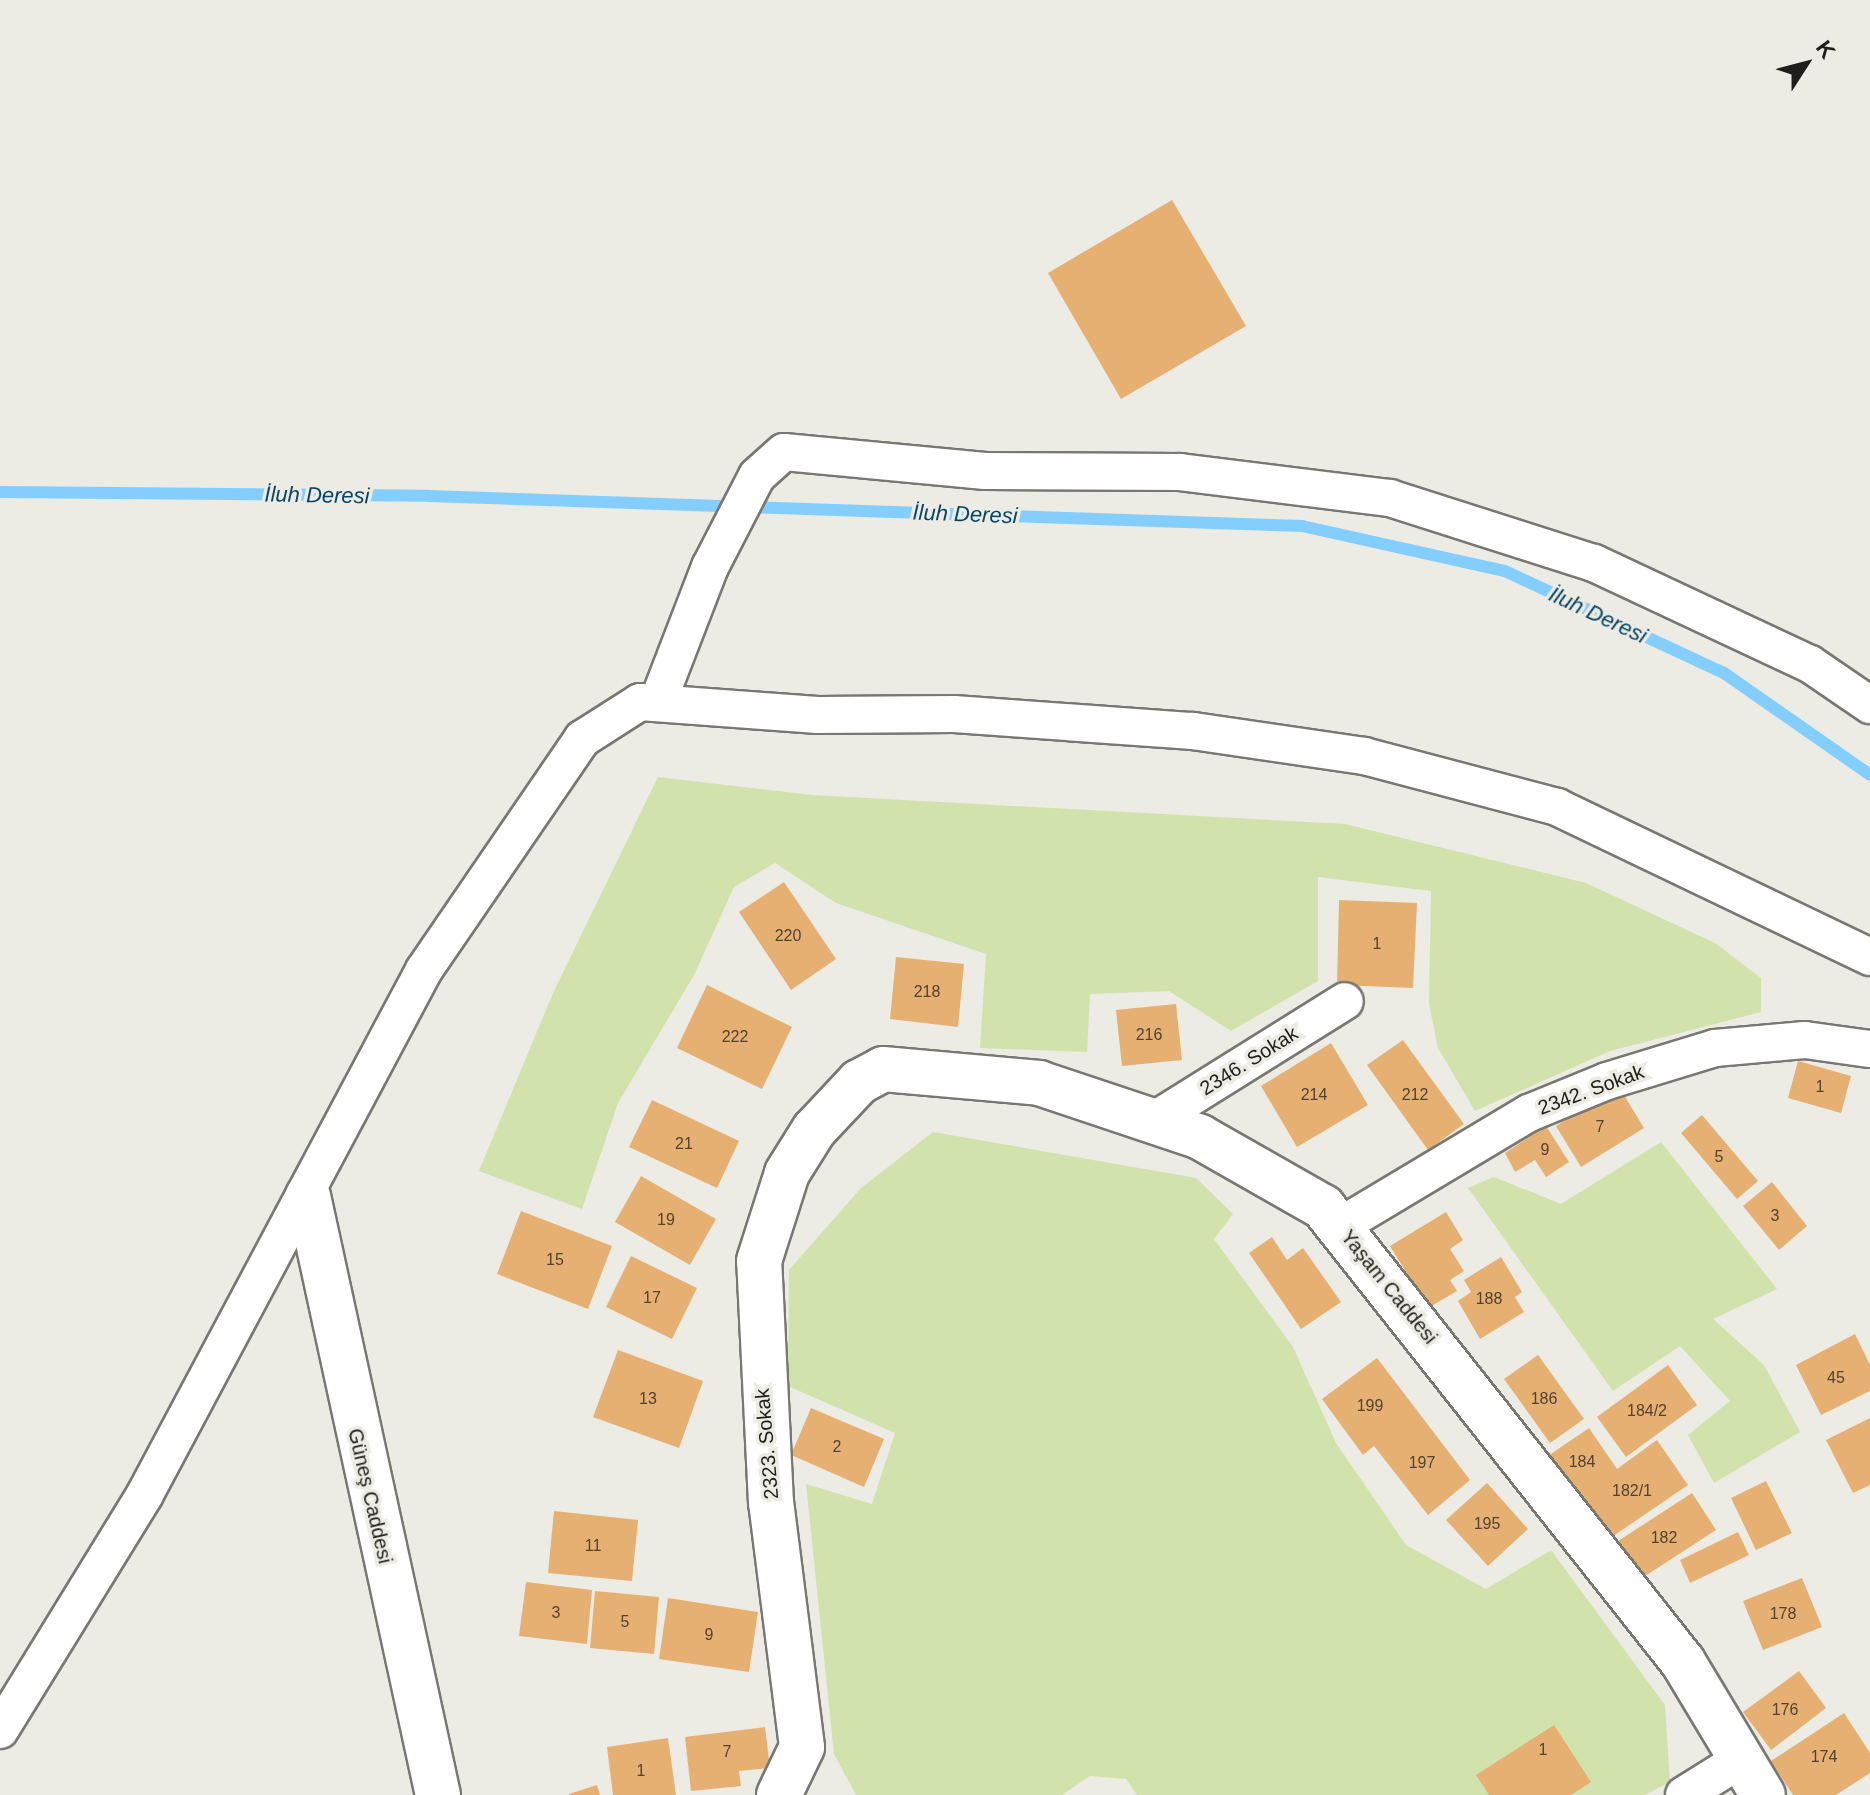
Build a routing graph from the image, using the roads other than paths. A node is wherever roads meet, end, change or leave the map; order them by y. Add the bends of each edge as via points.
1 (659, 699) junction
2 (1870, 705) edge
3 (1870, 957) edge
4 (1345, 1001) dead end
5 (1870, 1049) edge
6 (836, 1106) joint
7 (1153, 1121) junction
8 (308, 1196) junction
9 (1340, 1226) junction
10 (0, 1730) edge
11 (1752, 1778) edge
12 (787, 1791) edge
13 (438, 1795) edge
14 (1684, 1795) edge

1 - 2 street via 710,567 757,476 784,452 985,471 1180,472 1390,498 1594,563 1810,664
1 - 3 street via 818,715 954,714 1193,731 1364,756 1557,807
1 - 8 street via 640,702 582,739 424,970
4 - 7 street, 2346. Sokak
5 - 9 street, 2342. Sokak via 1805,1040 1715,1048 1607,1081 1529,1113
6 - 7 street, Yaşam Caddesi via 883,1069 1039,1083
6 - 12 street, 2323. Sokak via 787,1173 759,1261 771,1503 802,1747
7 - 9 street, Yaşam Caddesi via 1200,1137 1323,1207
8 - 10 street via 144,1496
8 - 13 street, Güneş Caddesi
9 - 11 street, Yaşam Caddesi via 1683,1662
11 - 14 street

